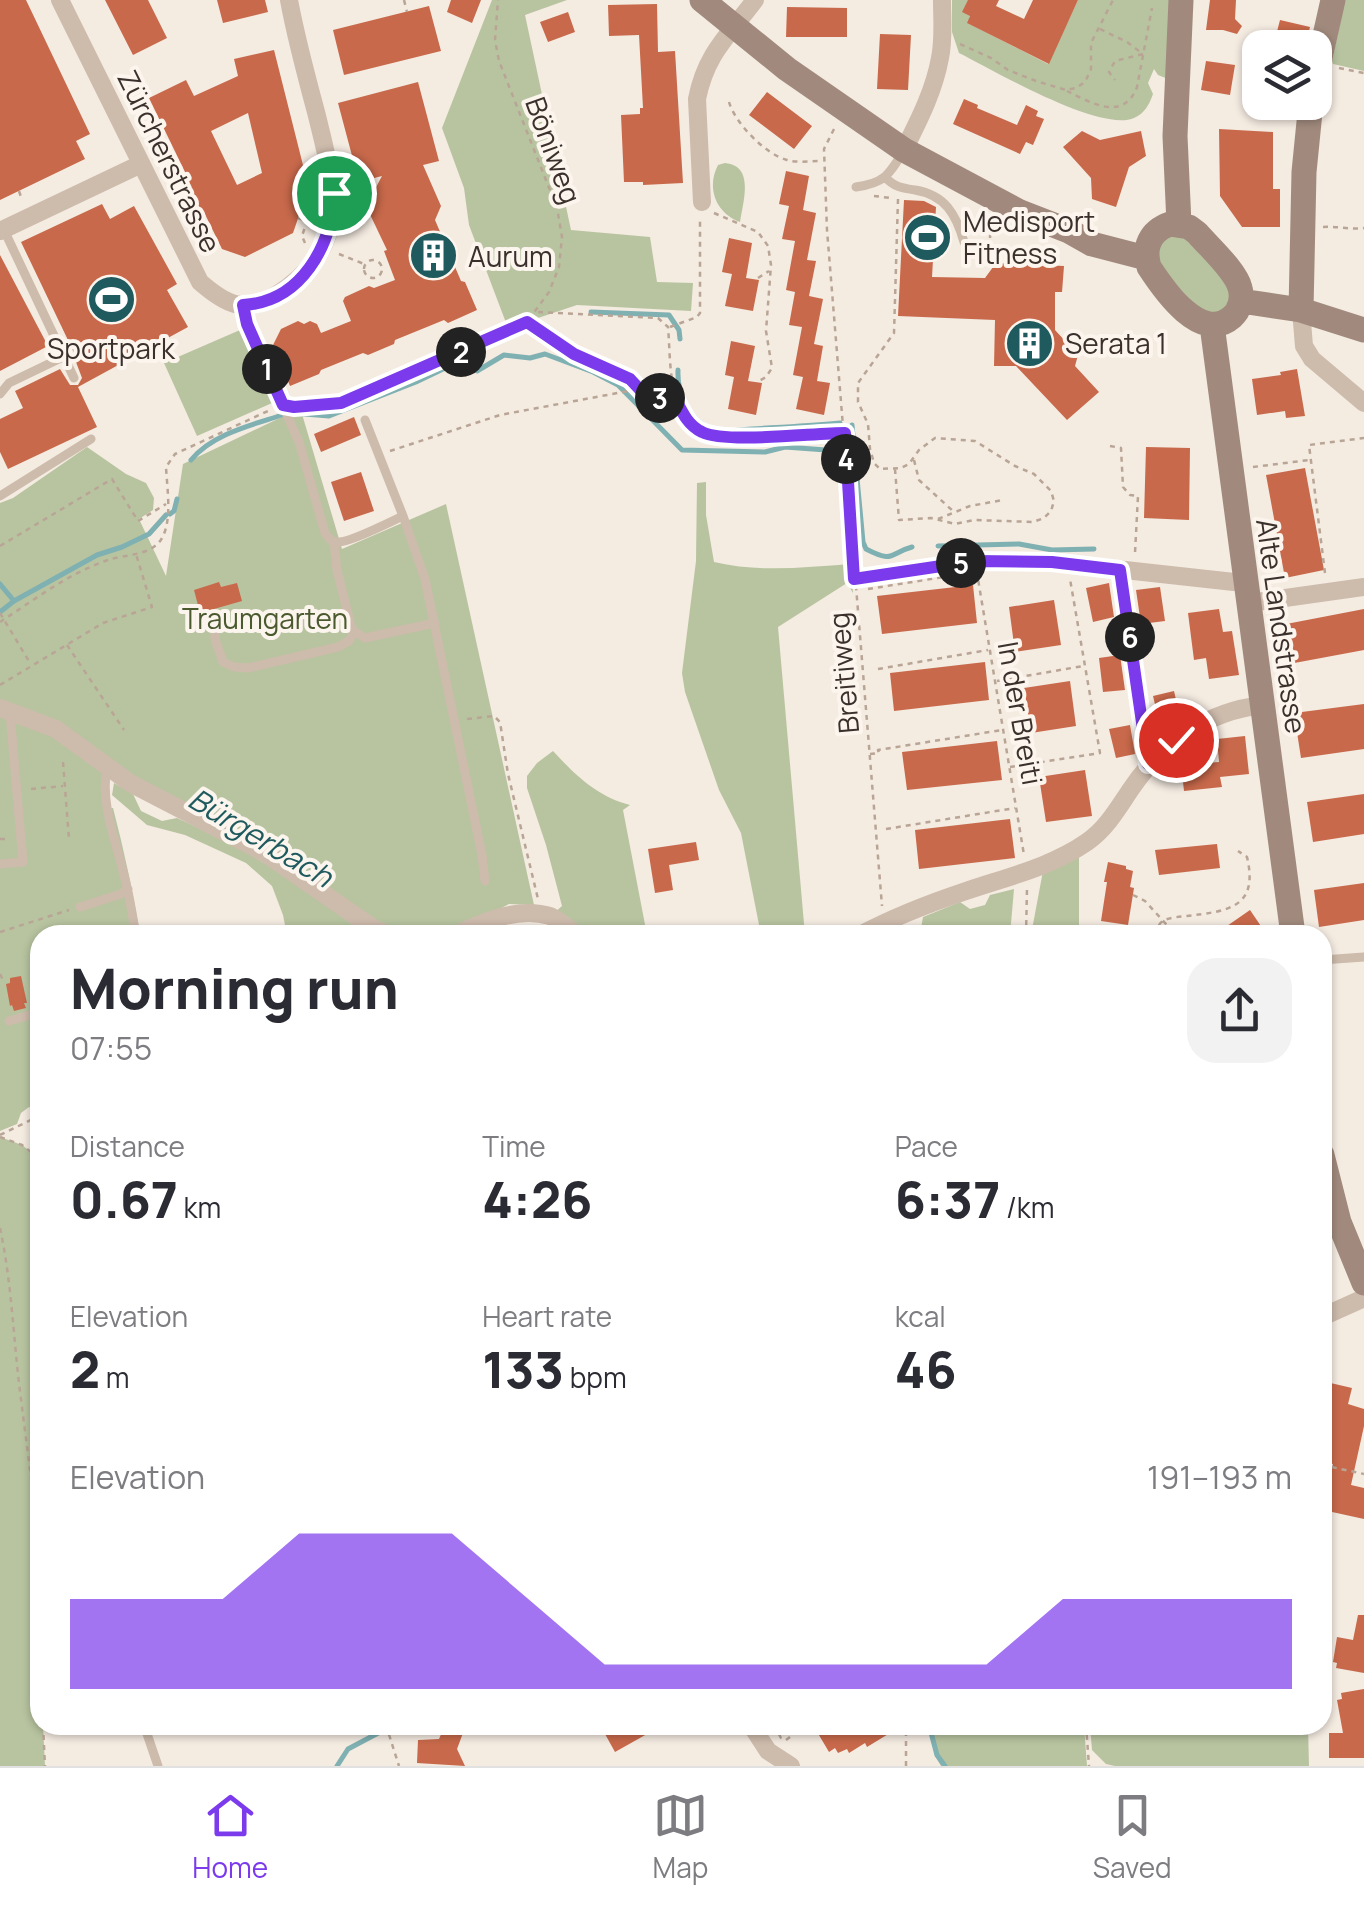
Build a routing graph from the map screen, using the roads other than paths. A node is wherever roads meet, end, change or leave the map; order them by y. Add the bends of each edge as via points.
1 (60, 0) edge
2 (289, 0) edge
3 (702, 0) edge
4 (755, 0) edge
5 (942, 0) edge
6 (1181, 0) edge
7 (1334, 0) edge
8 (732, 26) junction
9 (1327, 30) edge
10 (1309, 120) edge
11 (904, 150) junction
12 (141, 164) junction
13 (886, 177) junction
14 (856, 187) road end
15 (702, 202) road end
16 (1179, 224) junction
17 (2, 231) edge
18 (964, 242) road end
19 (1148, 249) junction
20 (1241, 301) junction
21 (243, 305) junction
22 (1301, 310) junction
23 (1212, 325) junction
24 (1364, 330) edge
25 (63, 357) junction
26 (74, 378) dead end
27 (0, 394) edge
28 (1364, 403) edge
29 (365, 420) dead end
30 (91, 439) dead end
31 (0, 496) edge
32 (403, 516) junction
33 (334, 542) junction
34 (1059, 562) road end
35 (1120, 570) junction
36 (1364, 587) edge
37 (1248, 592) junction
38 (215, 620) dead end
39 (435, 624) junction
40 (355, 631) junction
41 (1263, 706) junction
42 (5, 709) edge
43 (1148, 764) junction
44 (107, 768) junction
45 (0, 864) edge
46 (484, 881) dead end
47 (128, 888) junction
48 (80, 907) road end
49 (134, 925) edge
50 (369, 925) edge
51 (478, 925) edge
52 (562, 925) edge
53 (879, 925) edge
54 (1292, 925) edge
55 (1364, 957) edge
56 (1332, 959) edge
57 (30, 1015) edge
58 (9, 1021) dead end
59 (1332, 1194) edge
60 (1364, 1283) edge
61 (1364, 1298) edge
62 (1332, 1312) edge
63 (147, 1735) edge
64 (757, 1735) edge
65 (788, 1757) edge
66 (158, 1766) edge

1 - 12 street, Zürcherstrasse
2 - 21 street via 333,211 324,244 304,274 268,300
3 - 8 main road
4 - 8 street
5 - 11 street via 941,54
6 - 16 main road via 1174,136
7 - 9 main road
8 - 11 main road
8 - 15 street via 697,100
10 - 22 main road
11 - 13 lane
11 - 19 main road via 1069,231 1096,232
12 - 17 street
12 - 21 street, Zürcherstrasse via 200,282 229,304
13 - 14 lane
13 - 18 lane via 945,203
16 - 19 main road via 1161,227
16 - 20 main road via 1197,233 1236,278
17 - 25 lane
19 - 23 main road via 1156,278 1186,312
20 - 22 main road
20 - 23 main road via 1231,319
21 - 33 lane via 299,442 325,534
22 - 24 main road
22 - 28 street via 1306,352
23 - 37 main road, Alte Landstrasse
25 - 26 lane
25 - 27 lane
29 - 32 lane
30 - 31 lane
32 - 33 lane
32 - 39 lane
33 - 40 lane
34 - 35 street
35 - 37 street via 1234,582
35 - 43 street
36 - 37 street
37 - 41 main road, Alte Landstrasse
38 - 40 lane via 224,662 234,667 338,648
39 - 40 lane via 364,638
39 - 46 lane
41 - 43 street via 1198,724
41 - 54 main road, Alte Landstrasse
42 - 44 street via 56,729
42 - 45 lane via 22,862
43 - 53 street via 1091,840 1054,861
44 - 47 lane via 108,808
44 - 50 street via 265,853
47 - 48 lane
47 - 49 lane
51 - 52 street via 526,913
55 - 56 lane
57 - 58 lane
59 - 60 main road
61 - 62 street
63 - 66 lane
64 - 65 street via 768,1752

